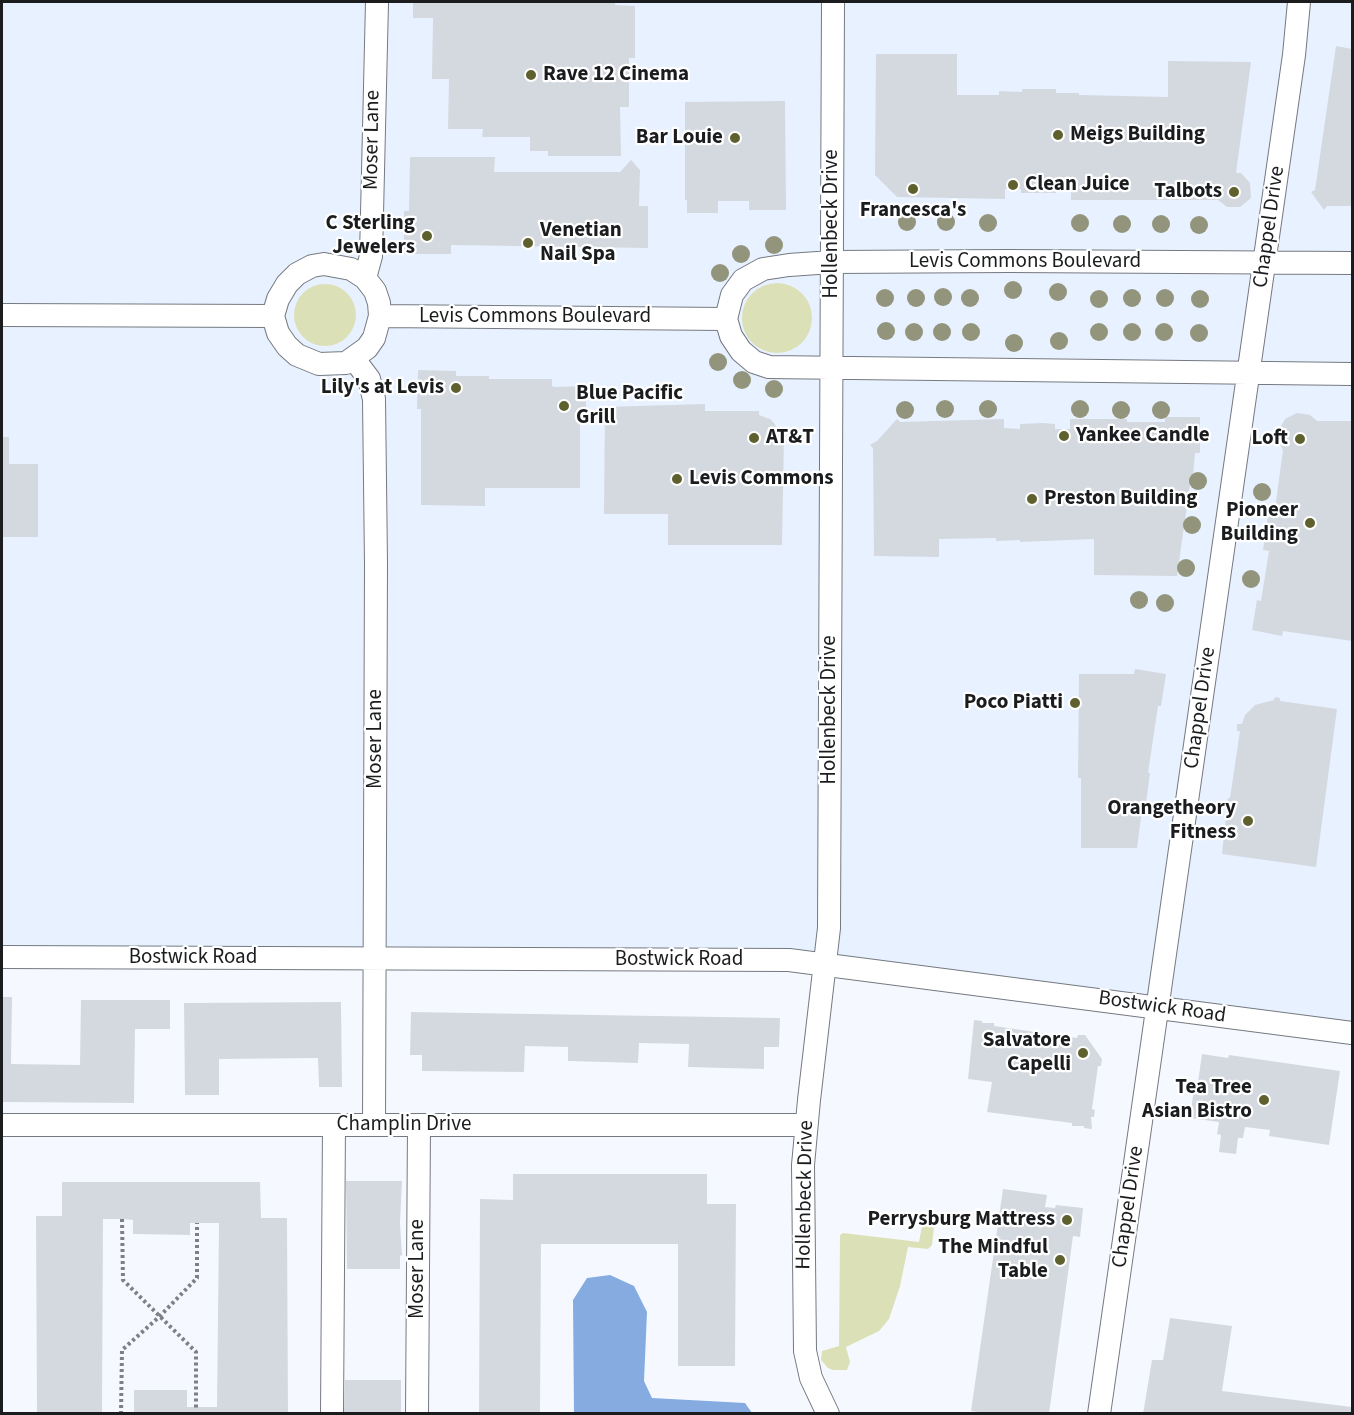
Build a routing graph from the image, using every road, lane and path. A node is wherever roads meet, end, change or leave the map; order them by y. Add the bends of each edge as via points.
1 (377, 2) edge
2 (833, 2) edge
3 (1299, 2) edge
4 (832, 262) junction
5 (1264, 262) junction
6 (1353, 262) edge
7 (365, 278) junction
8 (2, 316) edge
9 (273, 316) junction
10 (380, 316) junction
11 (726, 319) junction
12 (354, 358) junction
13 (832, 368) junction
14 (1249, 374) junction
15 (1353, 374) edge
16 (2, 957) edge
17 (375, 959) junction
18 (825, 964) junction
19 (1158, 1007) junction
20 (1353, 1033) edge
21 (2, 1125) edge
22 (334, 1125) junction
23 (374, 1125) junction
24 (419, 1125) junction
25 (806, 1125) junction
26 (122, 1219) dead end
27 (197, 1223) dead end
28 (160, 1316) junction
29 (196, 1408) dead end
30 (121, 1413) edge
31 (332, 1413) edge
32 (417, 1413) edge
33 (828, 1413) edge
34 (1100, 1413) edge

1 - 7 street, Moser Lane via 371,256
2 - 4 street, Hollenbeck Drive
3 - 5 street, Chappel Drive
4 - 5 street, Levis Commons Boulevard
4 - 11 street, Levis Commons Boulevard via 763,269 743,280 732,295
4 - 13 street, Hollenbeck Drive
5 - 6 street, Levis Commons Boulevard
5 - 14 street, Chappel Drive
7 - 9 street via 335,264 312,266 287,284
7 - 10 street via 380,303
8 - 9 street
9 - 12 street via 287,346 307,360 330,364
10 - 11 street, Levis Commons Boulevard
10 - 12 street via 374,338
11 - 13 street via 731,336 754,362 769,367
12 - 17 street, Moser Lane via 369,379 374,399
13 - 14 street
13 - 18 street, Hollenbeck Drive via 829,907
14 - 15 street
14 - 19 street, Chappel Drive
16 - 17 street, Bostwick Road
17 - 18 street, Bostwick Road via 789,960
17 - 23 street, Moser Lane
18 - 19 street, Bostwick Road
18 - 25 street, Hollenbeck Drive
19 - 20 street, Bostwick Road
19 - 34 street, Chappel Drive
21 - 22 street, Champlin Drive
22 - 23 street, Champlin Drive
22 - 31 street
23 - 24 street, Champlin Drive
24 - 25 street, Champlin Drive
24 - 32 street, Moser Lane
25 - 33 street, Hollenbeck Drive via 805,1351
26 - 28 path via 123,1280
27 - 28 path via 197,1278
28 - 29 path via 196,1352
28 - 30 path via 122,1350

